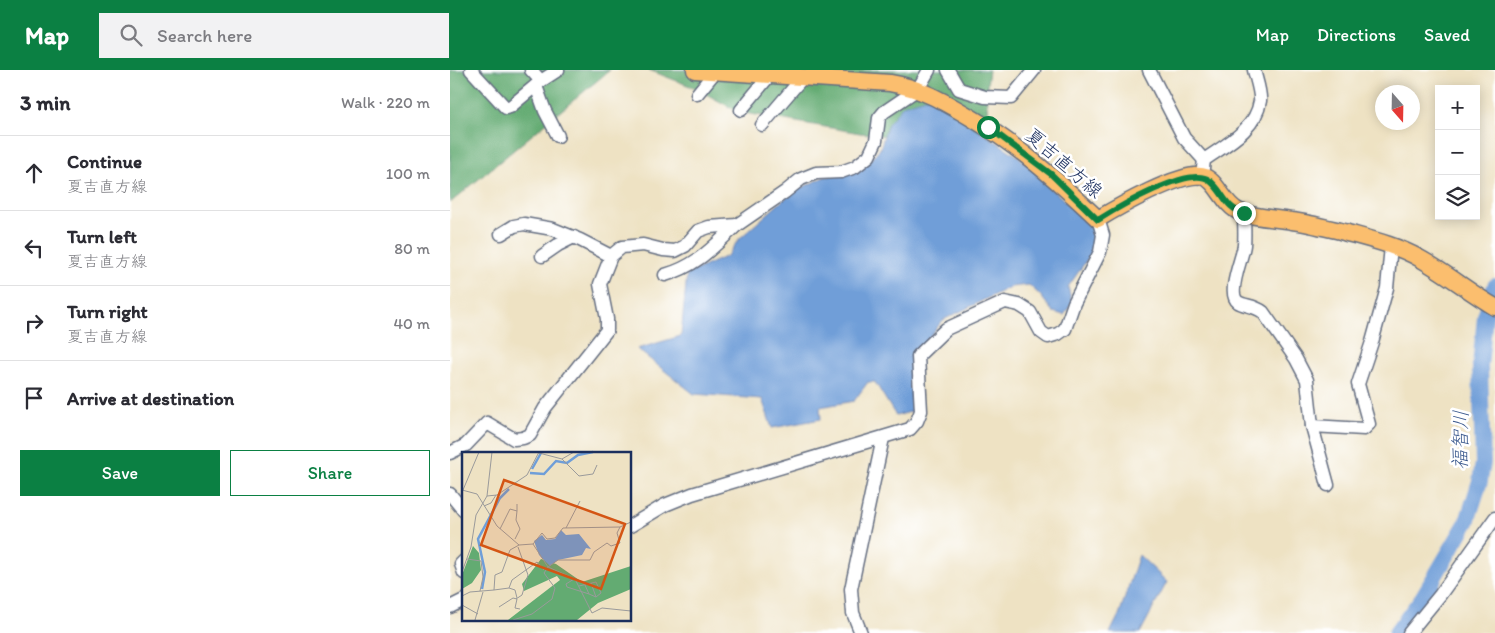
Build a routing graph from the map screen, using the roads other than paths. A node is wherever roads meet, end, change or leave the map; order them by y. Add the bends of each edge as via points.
1 (471, 70) edge
2 (532, 70) edge
3 (558, 70) edge
4 (695, 70) edge
5 (929, 70) edge
6 (948, 70) edge
7 (1034, 70) edge
8 (1149, 70) edge
9 (1254, 70) edge
10 (715, 72) junction
11 (770, 75) junction
12 (803, 77) junction
13 (539, 83) junction
14 (918, 89) junction
15 (697, 94) dead end
16 (741, 110) dead end
17 (762, 125) dead end
18 (558, 136) dead end
19 (1204, 160) junction
20 (1202, 176) junction
21 (1244, 213) junction
22 (1098, 220) junction
23 (737, 225) junction
24 (501, 234) dead end
25 (574, 237) junction
26 (1391, 246) junction
27 (542, 256) dead end
28 (611, 256) junction
29 (665, 275) dead end
30 (1495, 307) edge
31 (1312, 426) junction
32 (883, 438) junction
33 (450, 452) edge
34 (1328, 485) dead end
35 (450, 494) edge
36 (462, 509) edge
37 (1495, 518) edge
38 (631, 525) edge
39 (462, 601) edge
40 (450, 607) edge
41 (861, 633) edge
42 (1409, 633) edge

1 - 13 street via 506,108
2 - 13 street
3 - 13 street
4 - 10 main road, 夏吉直方線
5 - 14 street
6 - 7 street via 959,89 985,97 1011,98
8 - 19 street via 1184,138
9 - 19 street via 1260,99 1258,110 1242,134
10 - 11 main road, 夏吉直方線
10 - 15 street
11 - 12 main road, 夏吉直方線
11 - 16 street
12 - 14 main road, 夏吉直方線 via 890,82
12 - 17 street
13 - 18 street via 546,111
14 - 22 main road, 夏吉直方線 via 988,127 1020,150 1051,174
14 - 23 street via 879,118 873,148 869,156 855,167 841,172 816,173 801,179
19 - 20 street
20 - 21 main road via 1217,188 1230,207
20 - 22 main road, 夏吉直方線 via 1188,177 1149,192
21 - 26 main road via 1342,232
21 - 31 street via 1244,246 1233,281 1236,300 1264,312 1296,359 1307,380
22 - 32 street via 1103,235 1100,252 1074,303 1066,328 1048,337 1041,332 1030,312 1005,302 946,329 918,356 921,411 917,421 910,429
23 - 28 street via 709,226 675,251 643,245 622,247
23 - 29 street via 689,267
24 - 25 street via 524,224
25 - 27 street
25 - 28 street
26 - 30 main road via 1419,258
26 - 31 street via 1387,288 1358,384 1369,424 1364,429
28 - 33 street via 600,284 607,330 545,408 530,435 514,439 487,423 466,445
31 - 34 street
32 - 38 street via 692,494 665,505
32 - 41 street via 851,589 853,613
35 - 36 street
37 - 42 street
39 - 40 street

